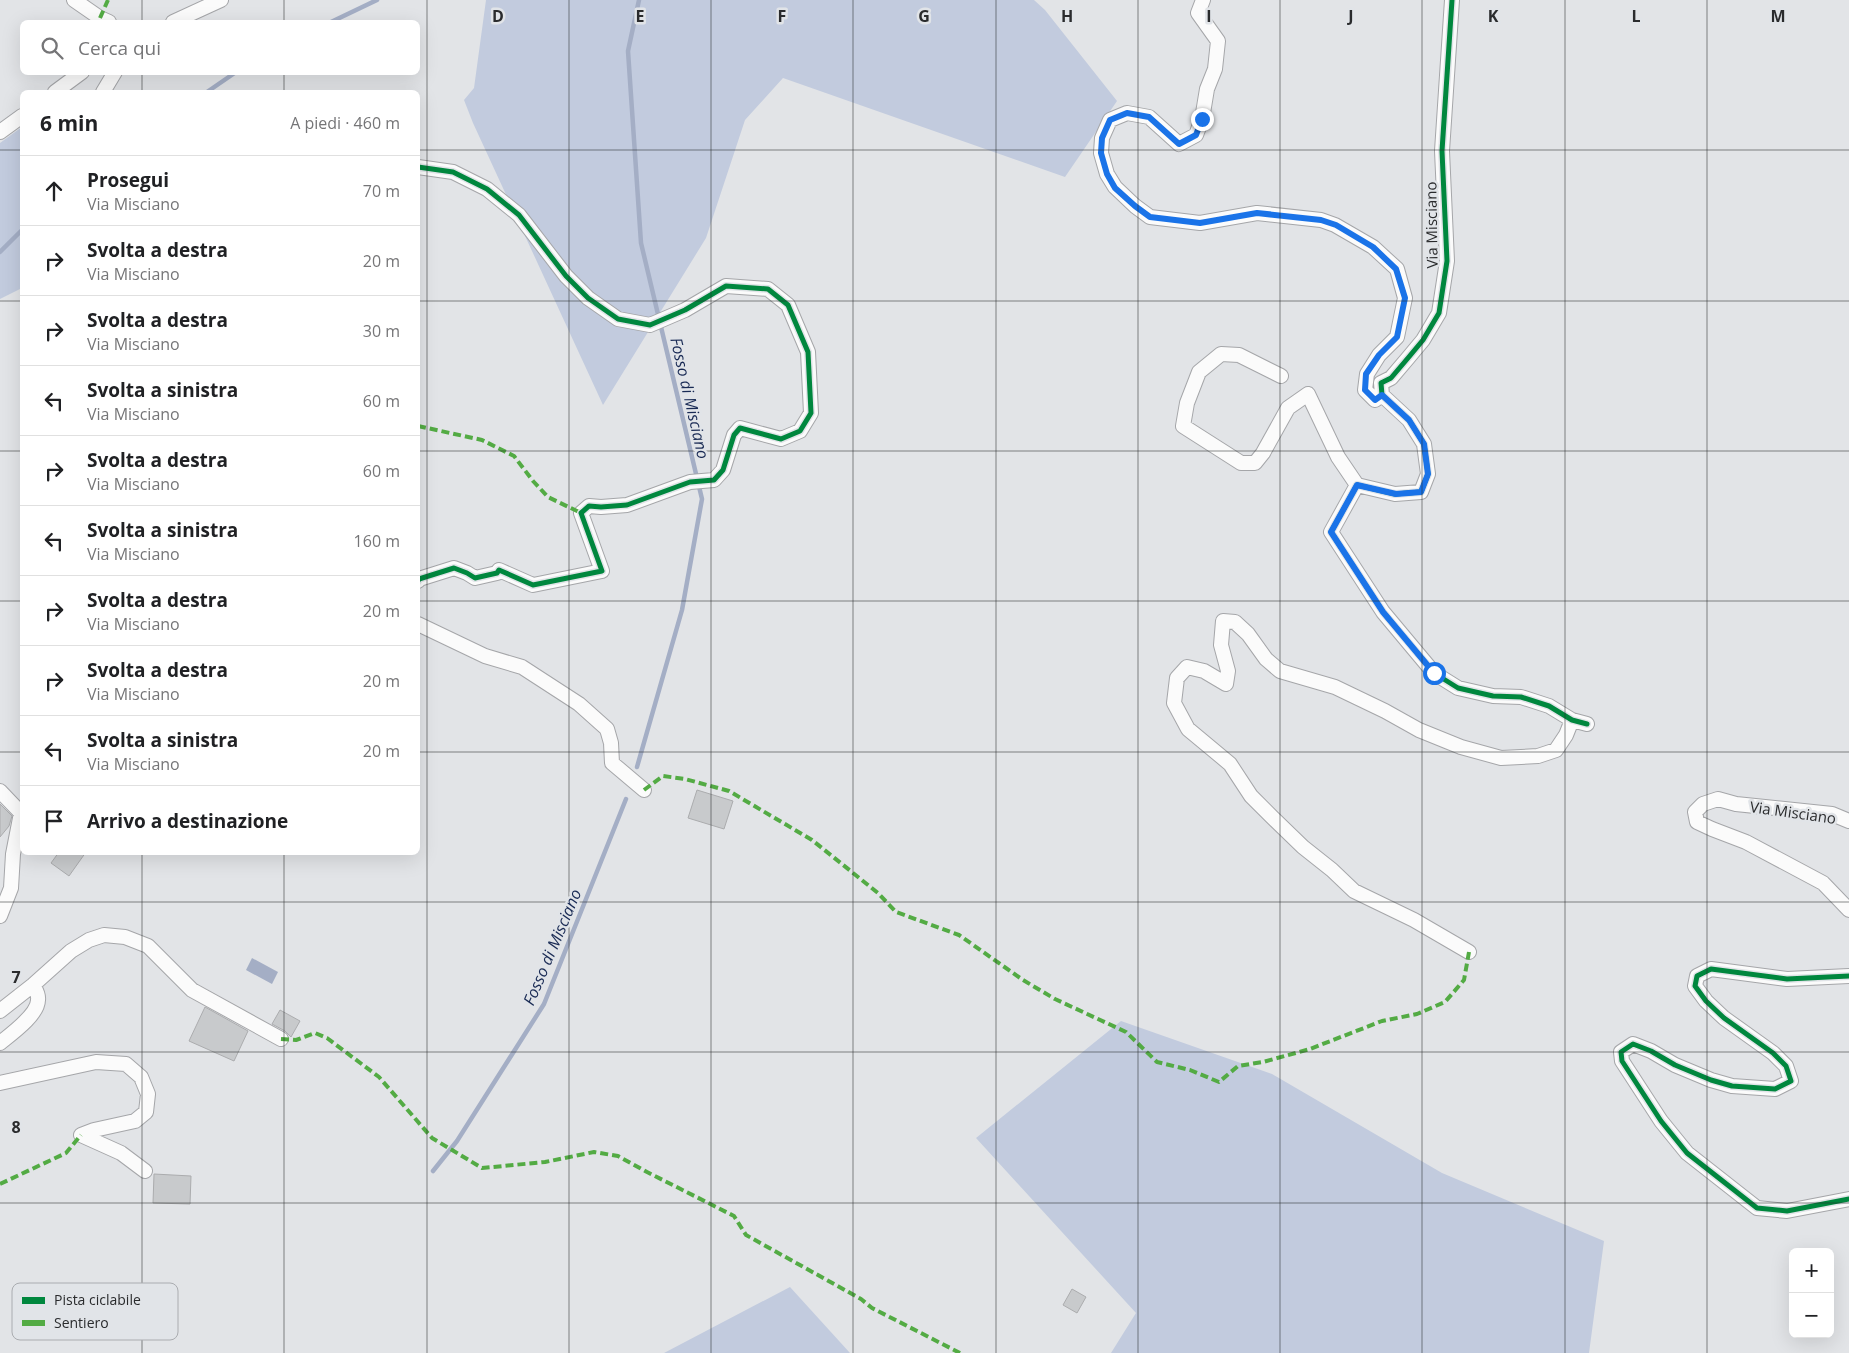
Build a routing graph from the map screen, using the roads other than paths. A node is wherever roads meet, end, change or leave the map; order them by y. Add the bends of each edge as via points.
1 (74, 0) edge
2 (221, 0) edge
3 (1203, 0) edge
4 (1452, 0) edge
5 (104, 20) edge
6 (177, 20) edge
7 (78, 75) edge
8 (113, 75) edge
9 (58, 90) edge
10 (104, 90) edge
11 (20, 117) edge
12 (0, 132) edge
13 (420, 167) edge
14 (1281, 376) dead end
15 (1382, 395) junction
16 (1357, 485) junction
17 (420, 579) edge
18 (420, 625) edge
19 (1572, 720) junction
20 (1587, 724) dead end
21 (644, 790) dead end
22 (0, 791) edge
23 (20, 812) edge
24 (20, 818) edge
25 (1849, 821) edge
26 (1849, 910) edge
27 (0, 916) edge
28 (1468, 952) dead end
29 (1849, 976) edge
30 (33, 985) junction
31 (0, 1011) edge
32 (281, 1039) dead end
33 (0, 1043) edge
34 (0, 1083) edge
35 (145, 1171) dead end
36 (1849, 1199) edge

1 - 5 street
2 - 6 street
3 - 15 street via 1198,12 1218,41 1215,69 1196,135 1179,144 1149,117 1127,113 1110,120 1102,138 1101,153 1107,174 1115,188 1150,217 1200,223 1257,213 1292,216 1336,225 1373,247 1396,269 1405,298 1397,337 1366,374 1365,390 1375,400
4 - 15 street, Via Misciano via 1442,151 1447,261 1439,314 1408,358 1391,378 1381,383
7 - 9 street
8 - 10 street
11 - 12 street
13 - 17 street via 452,172 487,189 519,215 566,276 588,298 618,319 650,325 685,310 726,286 768,289 788,305 808,352 811,413 800,431 781,439 740,428 734,435 723,470 714,480 690,482 627,505 589,506 582,514 602,571 533,585 499,570 475,578 454,568
14 - 16 street via 1239,355 1221,354 1199,372 1187,403 1183,426 1241,463 1255,463 1264,453 1288,408 1308,394 1338,457
15 - 16 street via 1409,420 1424,444 1428,474 1421,492 1396,494
16 - 19 street via 1331,532 1383,612 1434,673 1458,688 1492,696 1521,697 1549,706
18 - 21 street via 485,656 522,667 579,704 607,729 612,763
19 - 20 street
19 - 28 street via 1556,750 1538,756 1501,758 1462,747 1419,730 1335,687 1280,672 1235,622 1223,621 1221,645 1228,670 1226,684 1204,671 1187,667 1177,678 1174,704 1188,729 1230,764 1251,796 1303,847 1354,891 1414,920
22 - 23 street
24 - 27 street via 11,888
25 - 26 street, Via Misciano via 1832,814 1736,804 1718,799 1704,804 1695,812 1697,822 1746,842 1823,883
29 - 36 street via 1787,979 1711,969 1697,976 1695,986 1706,1002 1786,1066 1791,1080 1775,1089 1732,1086 1711,1080 1632,1044 1621,1052 1622,1061 1687,1153 1757,1208 1788,1211
30 - 31 street
30 - 32 street via 71,950 89,940 104,935 125,937 148,946 192,990
30 - 33 street via 38,1000 36,1009
34 - 35 street via 96,1062 126,1064 141,1077 148,1094 146,1112 135,1121 81,1136 121,1153

